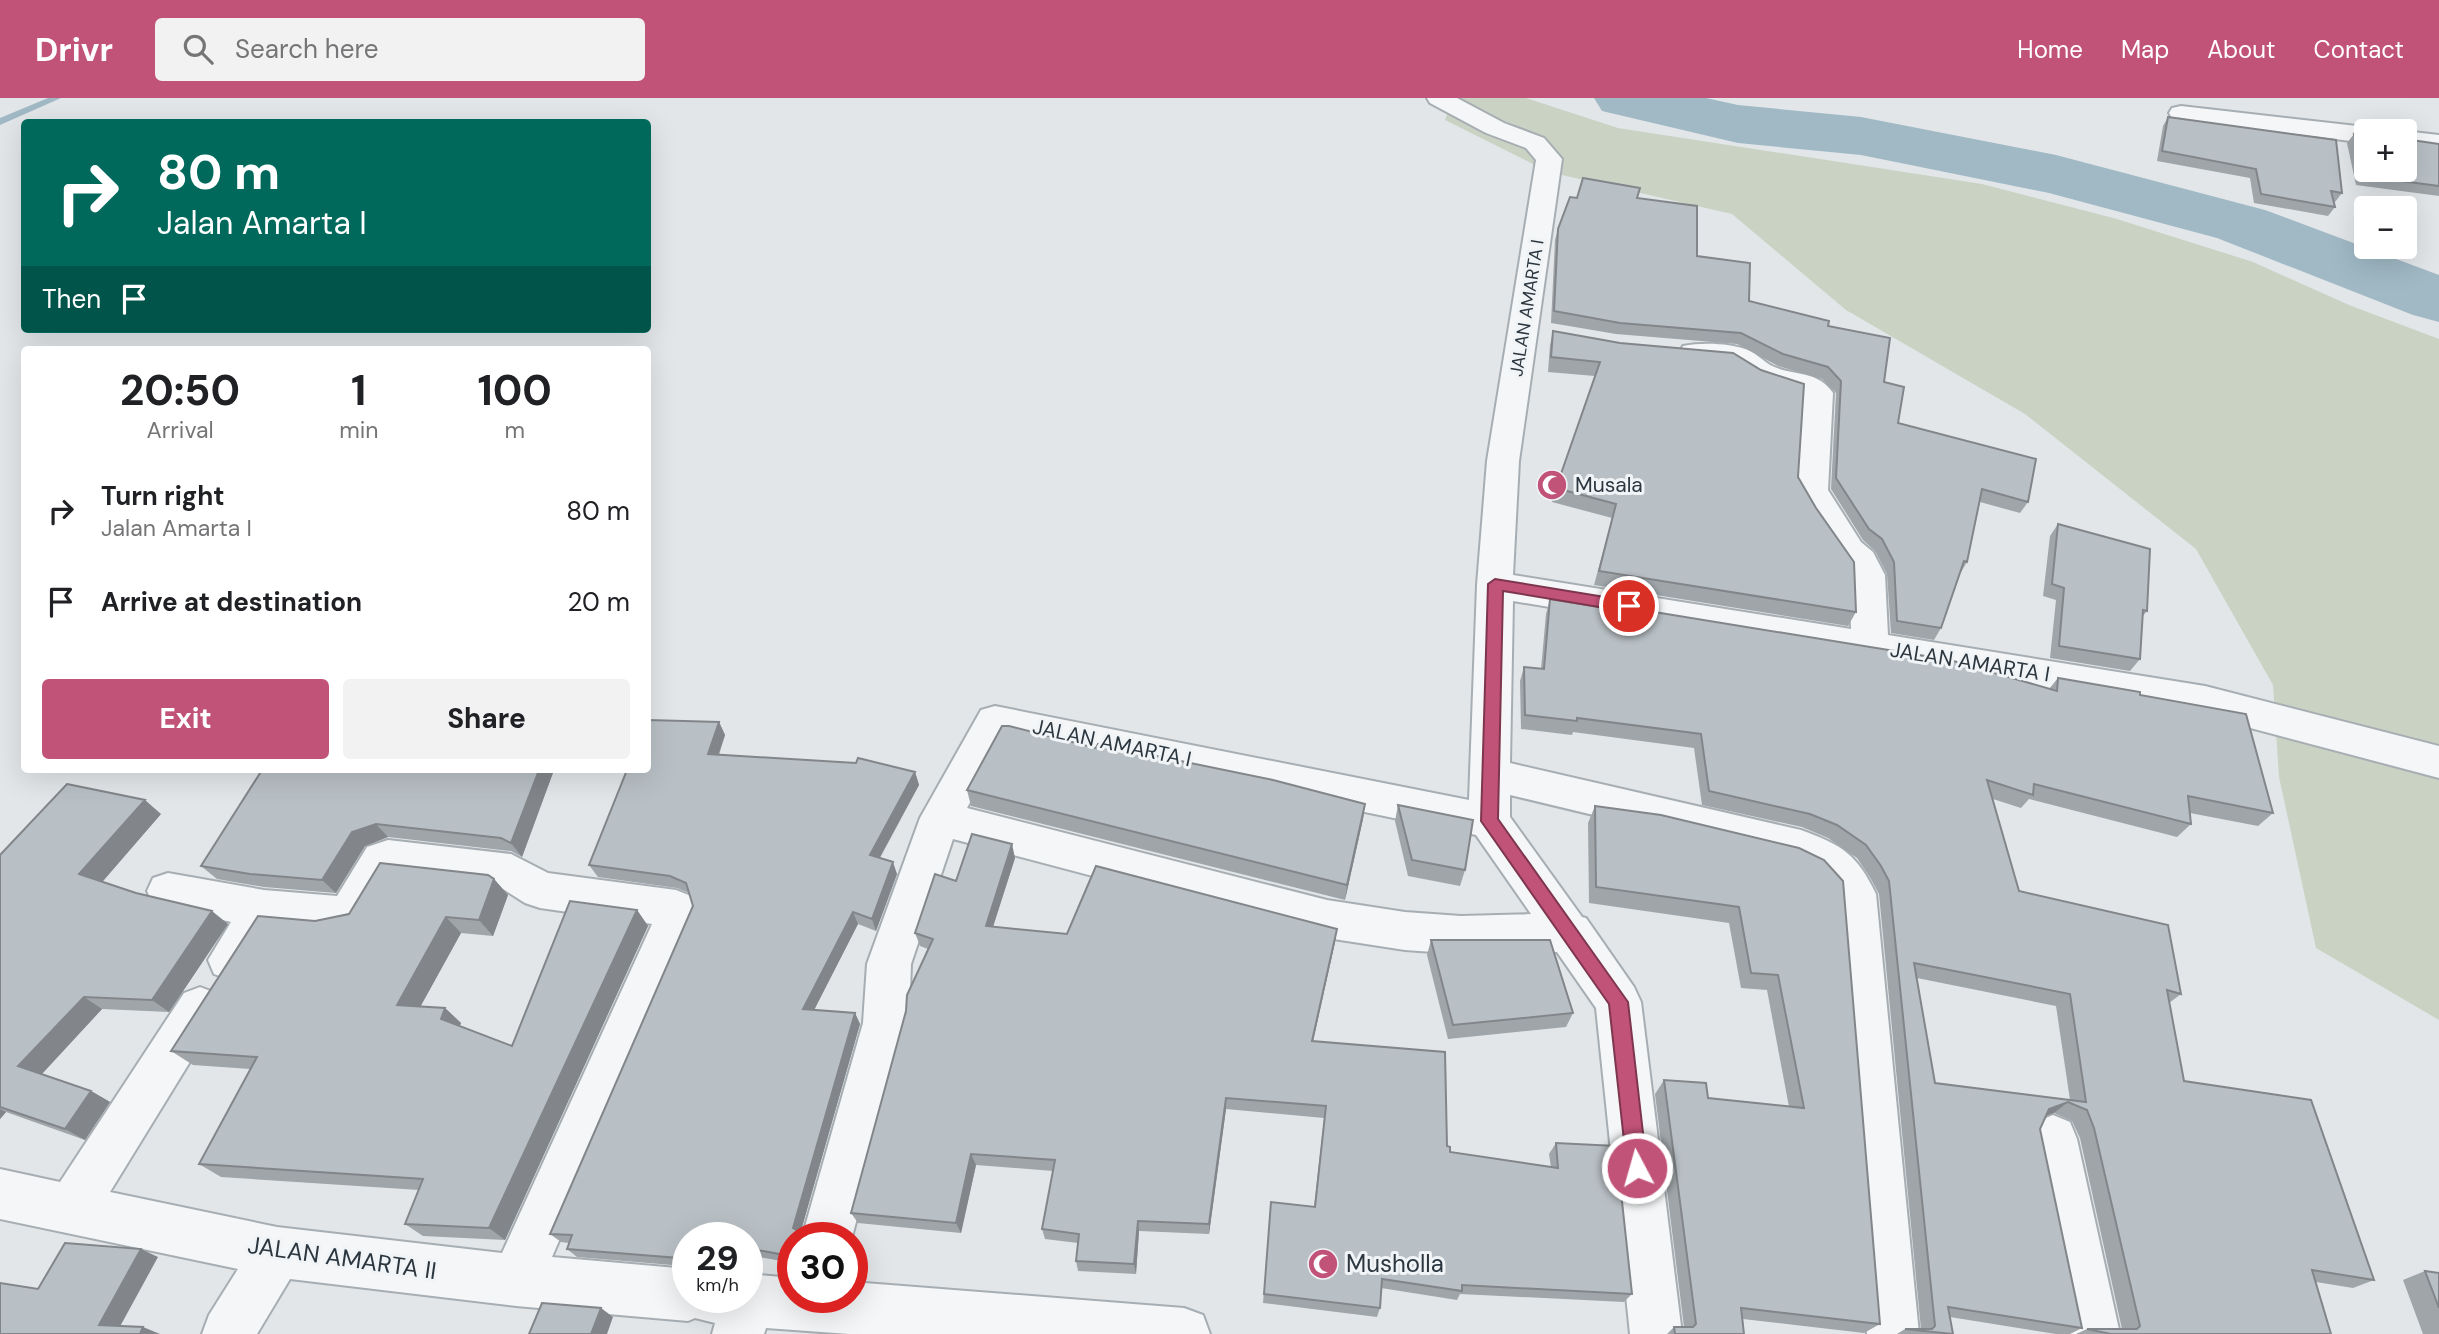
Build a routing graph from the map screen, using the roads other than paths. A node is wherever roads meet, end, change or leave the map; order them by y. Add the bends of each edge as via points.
1 (1439, 98) edge
2 (2181, 113) dead end
3 (2354, 134) edge
4 (2417, 141) edge
5 (2439, 144) edge
6 (1663, 350) edge
7 (1495, 584) junction
8 (1870, 646) junction
9 (2439, 762) edge
10 (1492, 775) junction
11 (940, 818) junction
12 (1489, 821) junction
13 (168, 891) dead end
14 (264, 909) junction
15 (1570, 932) junction
16 (2053, 1139) dead end
17 (2, 1198) edge
18 (72, 1207) junction
19 (831, 1222) edge
20 (277, 1252) junction
21 (516, 1280) junction
22 (672, 1294) edge
23 (868, 1308) edge
24 (1043, 1328) edge
25 (228, 1334) edge
26 (1184, 1334) edge
27 (1656, 1334) edge
28 (1893, 1334) edge
29 (2094, 1334) edge

1 - 7 street, JALAN AMARTA I via 1535,143 1549,159 1536,332 1503,461
2 - 3 street
4 - 5 street
6 - 8 street via 1736,356 1760,372 1809,385 1817,393 1811,491 1867,575
7 - 8 street, JALAN AMARTA I
7 - 10 street, JALAN AMARTA I
8 - 9 street, JALAN AMARTA I via 2205,701
10 - 12 street, JALAN AMARTA I
10 - 28 street via 1789,844 1826,856 1845,874 1855,894
11 - 12 street, JALAN AMARTA I via 995,721 1000,720
11 - 15 street via 1327,919 1461,935
11 - 19 street, JALAN AMARTA I via 889,964 886,1023
12 - 15 street
13 - 14 street
14 - 18 street
14 - 21 street via 346,916 382,860 388,858 512,872 540,890 676,909 676,918
15 - 27 street via 1618,1002
16 - 29 street
17 - 18 street, JALAN AMARTA II
18 - 20 street, JALAN AMARTA II
20 - 21 street, JALAN AMARTA II
20 - 25 street
21 - 22 street, JALAN AMARTA II
23 - 24 street
24 - 26 street

